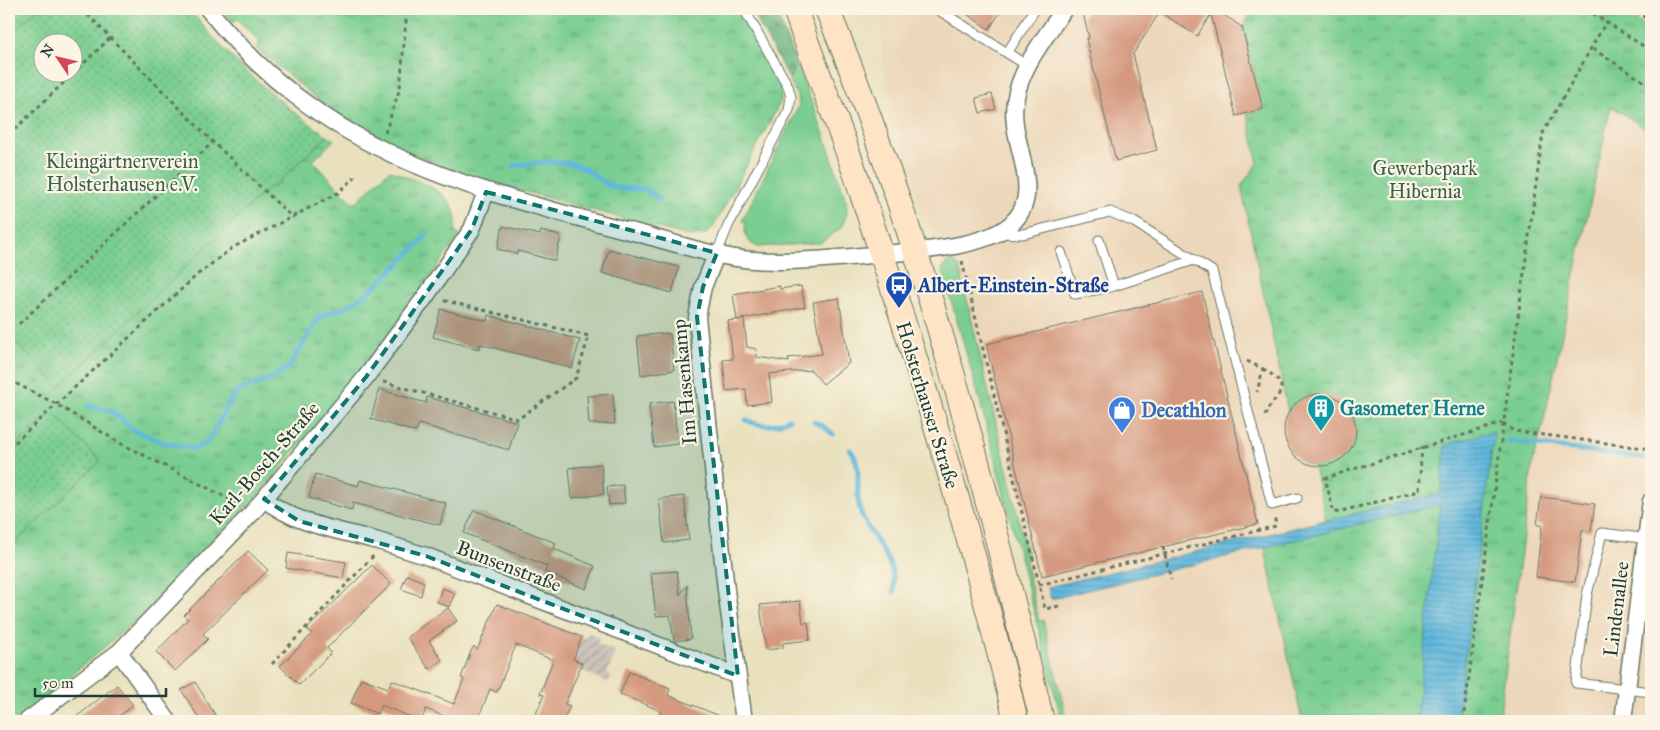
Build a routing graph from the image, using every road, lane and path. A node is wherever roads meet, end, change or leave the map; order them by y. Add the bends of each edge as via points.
1 (82, 9) edge
2 (208, 9) edge
3 (407, 9) edge
4 (744, 9) edge
5 (795, 9) edge
6 (937, 9) edge
7 (1035, 9) edge
8 (1064, 9) edge
9 (1586, 9) edge
10 (832, 12) edge
11 (1606, 22) junction
12 (110, 38) junction
13 (1592, 49) junction
14 (1651, 51) edge
15 (1007, 52) junction
16 (1028, 66) junction
17 (1651, 86) edge
18 (9, 135) edge
19 (213, 142) junction
20 (380, 150) junction
21 (355, 176) dead end
22 (486, 192) junction
23 (293, 218) junction
24 (998, 232) junction
25 (1099, 240) dead end
26 (958, 245) junction
27 (915, 252) junction
28 (1060, 252) dead end
29 (717, 253) junction
30 (881, 254) junction
31 (1194, 260) junction
32 (1114, 286) junction
33 (426, 296) junction
34 (19, 324) dead end
35 (1263, 369) dead end
36 (366, 377) junction
37 (9, 380) edge
38 (56, 404) junction
39 (1502, 423) junction
40 (1256, 445) junction
41 (1422, 446) junction
42 (9, 448) edge
43 (1651, 449) edge
44 (1296, 498) dead end
45 (264, 499) junction
46 (1651, 501) edge
47 (1272, 505) junction
48 (252, 513) junction
49 (1649, 539) edge
50 (378, 541) junction
51 (1163, 547) dead end
52 (1165, 554) junction
53 (1171, 579) dead end
54 (1039, 584) junction
55 (1059, 606) dead end
56 (119, 652) junction
57 (272, 664) dead end
58 (738, 676) junction
59 (1627, 689) junction
60 (1651, 692) edge
61 (27, 721) edge
62 (168, 721) edge
63 (744, 721) edge
64 (1016, 721) edge
65 (1042, 721) edge
66 (1463, 721) edge
67 (1623, 721) edge

1 - 12 path
2 - 20 street via 280,84 319,114
3 - 20 path via 400,88
4 - 29 lane, Im Hasenkamp via 788,86 791,97 789,110
5 - 30 main road, Holsterhauser Straße
6 - 15 lane
7 - 15 lane
8 - 16 street
9 - 11 path
10 - 27 main road, Holsterhauser Straße
11 - 13 path
11 - 14 path
12 - 18 path
12 - 19 path
13 - 17 path
13 - 39 path via 1543,133
15 - 16 lane
16 - 24 street via 1014,109 1026,199 1017,218
19 - 23 path
19 - 34 path
20 - 22 street
21 - 23 path via 342,191
22 - 29 street
22 - 33 street, Karl-Bosch-Straße via 472,229
23 - 38 path via 232,248 197,274
24 - 26 street
24 - 31 lane via 1023,234 1110,212 1134,222
25 - 32 lane
26 - 27 street
26 - 54 path
27 - 30 street
27 - 65 main road, Holsterhauser Straße via 960,405
28 - 32 lane via 1075,294
29 - 30 street via 752,260 785,261
29 - 58 street, Im Hasenkamp via 703,287 697,317
30 - 64 main road, Holsterhauser Straße via 967,535
31 - 32 lane
31 - 40 lane via 1212,271
33 - 36 street, Karl-Bosch-Straße
33 - 36 path via 589,336 576,378 518,419
35 - 40 path via 1275,377 1281,388 1278,399 1265,415 1263,442
36 - 45 street, Karl-Bosch-Straße
37 - 38 path
38 - 42 path
38 - 48 path via 120,443
39 - 41 path
39 - 43 path via 1514,431
39 - 66 path
40 - 47 lane
41 - 41 path via 1325,478 1334,513 1419,491
44 - 47 lane
45 - 48 street, Karl-Bosch-Straße
45 - 50 street, Bunsenstraße via 299,520
46 - 49 street, Lindenallee
47 - 52 path via 1276,526
48 - 56 street, Karl-Bosch-Straße
49 - 59 street, Lindenallee
49 - 59 lane via 1602,533 1587,595 1576,683
50 - 57 path via 372,559
50 - 58 street, Bunsenstraße via 426,556
51 - 52 path
52 - 53 path
52 - 54 path
54 - 55 path via 1045,609
56 - 61 street, Karl-Bosch-Straße
56 - 62 street
58 - 63 street, Im Hasenkamp
59 - 60 lane
59 - 67 street, Lindenallee

